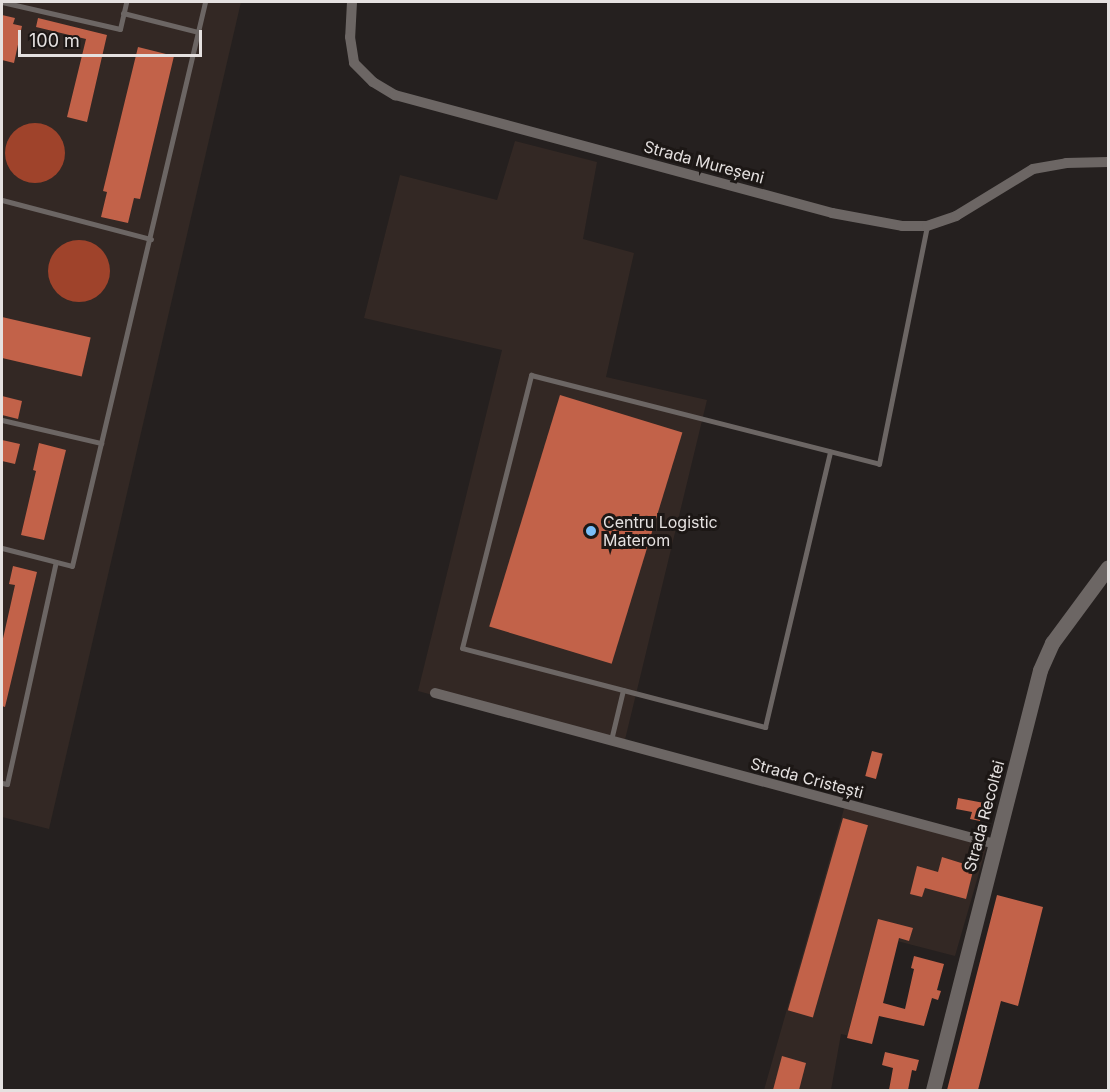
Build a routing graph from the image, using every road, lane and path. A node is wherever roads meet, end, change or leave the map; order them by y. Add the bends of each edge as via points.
1 (2, 2) edge
2 (126, 2) edge
3 (205, 2) edge
4 (352, 2) edge
5 (123, 13) junction
6 (198, 32) junction
7 (1108, 162) edge
8 (2, 200) edge
9 (927, 226) junction
10 (151, 239) junction
11 (2, 420) edge
12 (101, 443) junction
13 (830, 452) junction
14 (2, 548) edge
15 (56, 562) junction
16 (1108, 567) edge
17 (623, 690) junction
18 (435, 693) dead end
19 (611, 740) junction
20 (2, 783) edge
21 (995, 844) junction
22 (933, 1090) edge

1 - 5 lane via 120,29
2 - 5 lane
3 - 6 lane
4 - 9 street, Strada Mureșeni via 350,37 354,63 373,82 395,95 832,213 902,226
5 - 6 lane
6 - 10 lane
7 - 9 street, Strada Mureșeni via 1066,163 1034,170 956,216
8 - 10 lane
9 - 13 lane via 879,464
10 - 12 lane
11 - 12 lane
12 - 15 lane via 72,566
13 - 17 lane via 765,727
13 - 17 lane via 531,375 462,648
14 - 15 lane
15 - 20 lane via 7,784
16 - 21 street, Strada Recoltei via 1052,643 1040,670
17 - 19 lane
18 - 19 street, Strada Cristești
19 - 21 street, Strada Cristești
21 - 22 street, Strada Recoltei

